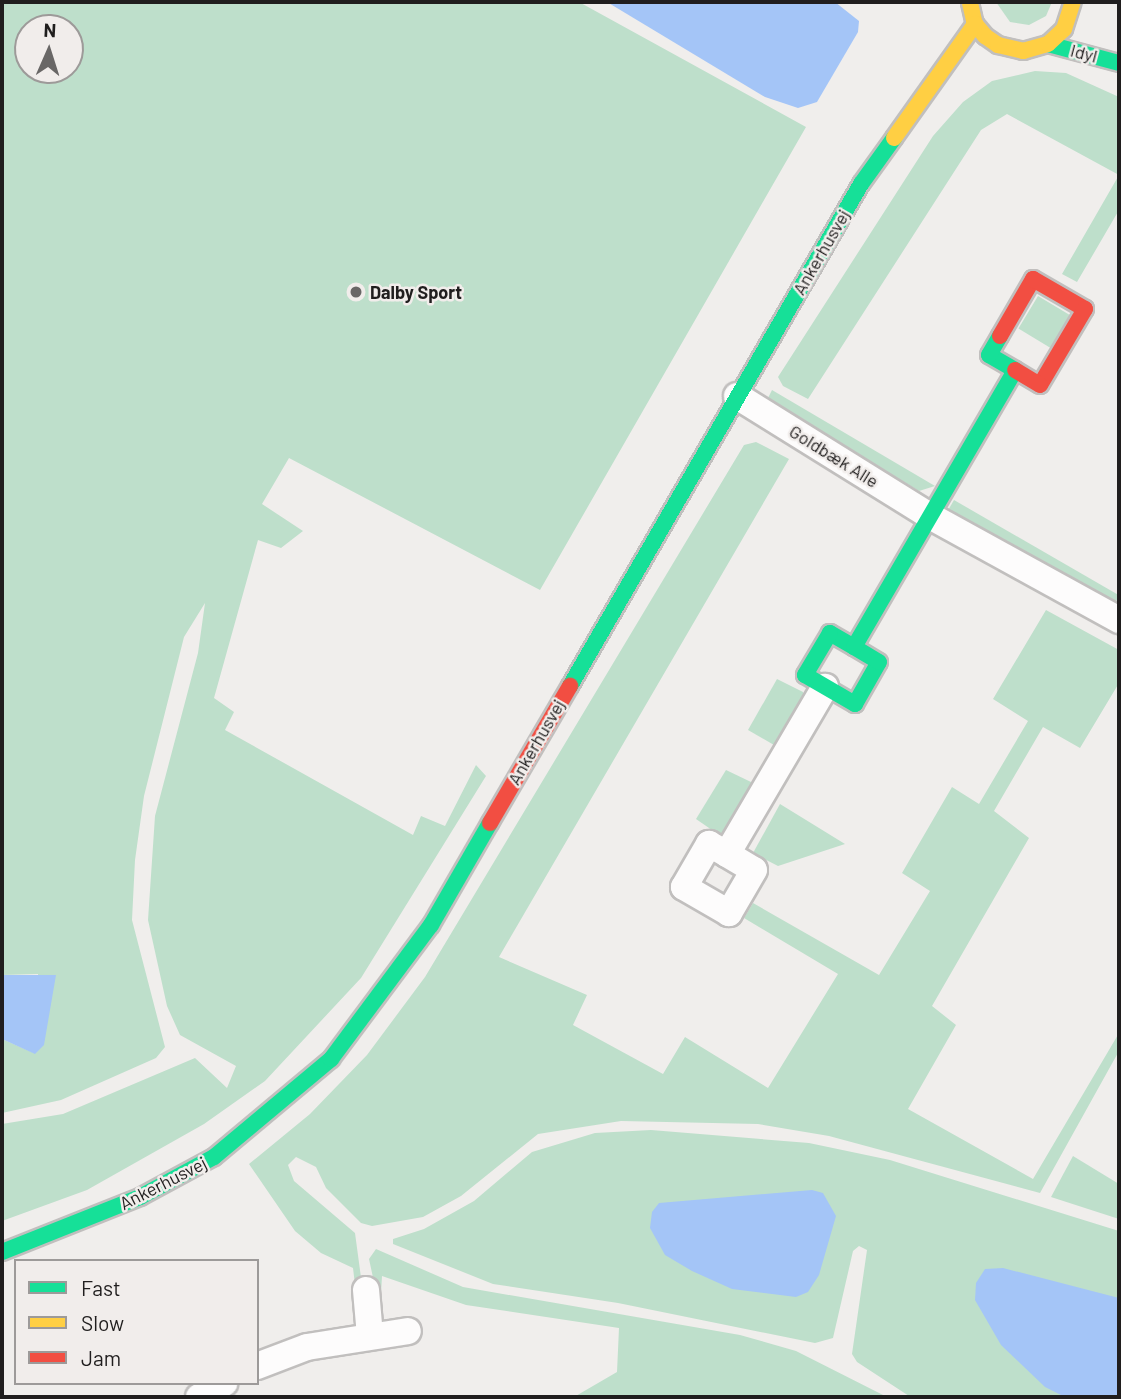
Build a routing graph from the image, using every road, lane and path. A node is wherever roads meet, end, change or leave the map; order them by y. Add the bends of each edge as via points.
1 (970, 2) edge
2 (1076, 10) edge
3 (975, 24) junction
4 (1101, 37) dead end
5 (1048, 44) junction
6 (1119, 55) edge
7 (1119, 63) edge
8 (964, 67) dead end
9 (930, 89) junction
10 (1015, 370) junction
11 (737, 396) junction
12 (930, 516) junction
13 (1119, 620) edge
14 (854, 647) junction
15 (825, 687) junction
16 (727, 854) dead end
17 (2, 1252) edge
18 (366, 1290) dead end
19 (408, 1331) dead end
20 (369, 1336) junction
21 (259, 1365) edge
22 (220, 1385) edge
23 (199, 1397) edge

1 - 3 street
2 - 5 street
3 - 5 street via 992,49 1023,51
3 - 9 street, Ankerhusvej
4 - 6 street, Idyl
5 - 7 street, Idyl
8 - 9 street, Ankerhusvej
9 - 11 street, Ankerhusvej via 861,184
10 - 10 street via 989,355 1033,279 1084,309 1040,385
10 - 12 street
11 - 12 street, Goldbæk Alle
11 - 17 street, Ankerhusvej via 430,925 331,1059 214,1157 140,1197
12 - 13 street, Goldbæk Alle
12 - 14 street
14 - 15 street via 830,633 805,676
14 - 15 street via 879,662 855,704
15 - 16 street
18 - 20 street
19 - 20 street
20 - 21 street via 307,1347
22 - 23 street

